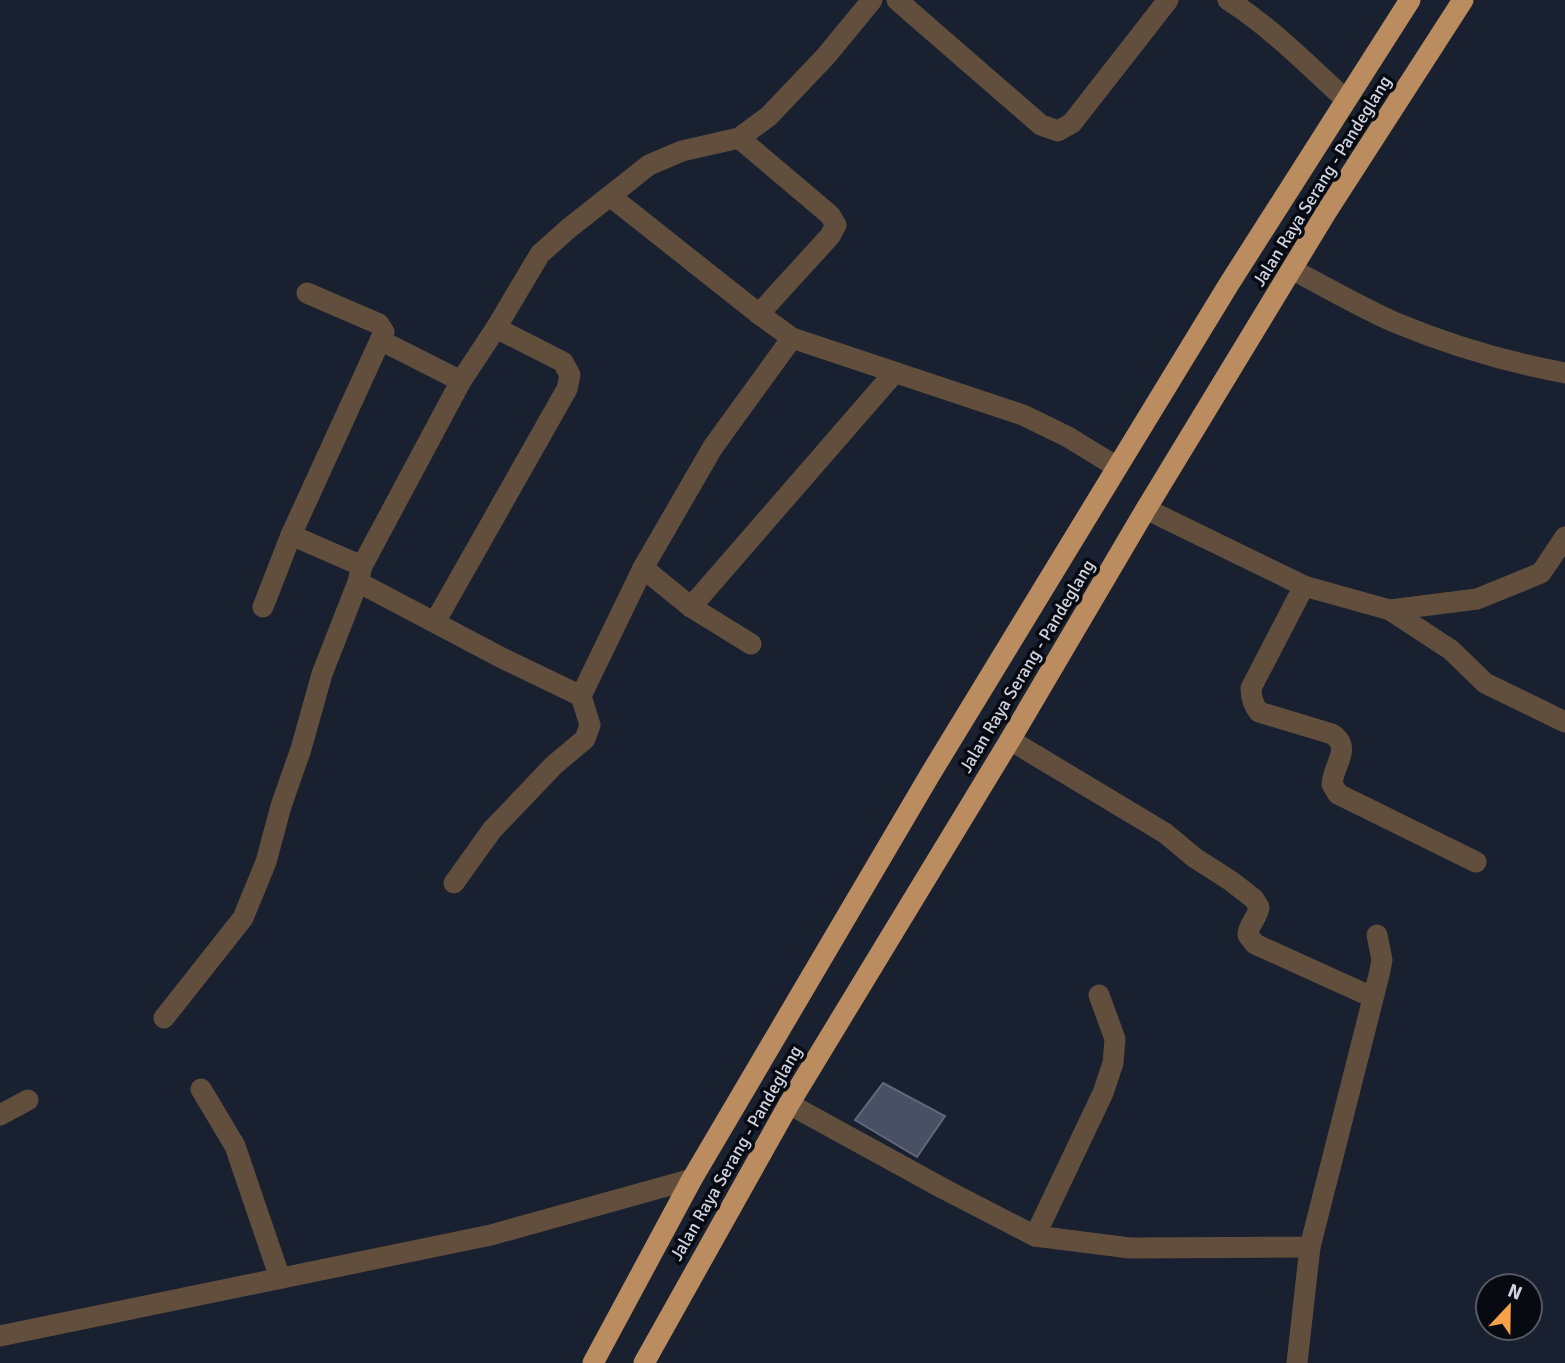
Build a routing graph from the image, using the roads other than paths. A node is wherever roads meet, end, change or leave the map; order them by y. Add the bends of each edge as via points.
1 (872, 0) edge
2 (897, 0) edge
3 (1168, 0) edge
4 (1228, 0) edge
5 (1410, 0) edge
6 (1463, 0) edge
7 (1346, 100) junction
8 (739, 138) junction
9 (610, 196) junction
10 (1293, 270) junction
11 (307, 293) dead end
12 (759, 314) junction
13 (496, 328) junction
14 (792, 338) junction
15 (380, 340) junction
16 (895, 372) junction
17 (1565, 373) edge
18 (461, 381) junction
19 (1117, 467) junction
20 (1146, 509) junction
21 (291, 535) junction
22 (1565, 537) edge
23 (643, 568) junction
24 (360, 574) junction
25 (1304, 586) junction
26 (263, 607) dead end
27 (691, 607) junction
28 (1390, 610) junction
29 (435, 622) junction
30 (751, 644) dead end
31 (581, 696) junction
32 (1565, 722) edge
33 (1010, 740) junction
34 (1476, 862) dead end
35 (454, 883) dead end
36 (1377, 935) dead end
37 (1099, 995) dead end
38 (1372, 997) junction
39 (164, 1018) dead end
40 (201, 1089) dead end
41 (28, 1100) dead end
42 (789, 1104) junction
43 (0, 1115) edge
44 (692, 1179) junction
45 (1035, 1236) junction
46 (1310, 1247) junction
47 (281, 1278) junction
48 (0, 1336) edge
49 (593, 1363) edge
50 (644, 1363) edge
51 (1297, 1363) edge

1 - 8 street via 769,116
2 - 3 street via 1041,125 1058,131 1072,122
4 - 7 street via 1280,38
5 - 7 highway, Jalan Raya Serang - Pandeglang
6 - 10 highway, Jalan Raya Serang - Pandeglang
7 - 19 highway, Jalan Raya Serang - Pandeglang
8 - 9 street via 682,151 649,165
8 - 12 street via 836,225
9 - 12 street
9 - 13 street via 540,254
10 - 17 street via 1392,321 1459,347
10 - 20 highway, Jalan Raya Serang - Pandeglang
11 - 15 street via 379,324 384,332
12 - 14 street
13 - 18 street
13 - 29 street via 563,362 570,375 567,389
14 - 16 street
14 - 23 street via 713,447
15 - 18 street
15 - 21 street
16 - 19 street via 1023,415
16 - 27 street
18 - 24 street
19 - 44 highway, Jalan Raya Serang - Pandeglang
20 - 25 street
20 - 33 highway, Jalan Raya Serang - Pandeglang
21 - 24 street
21 - 26 street
22 - 28 street via 1541,572 1477,599
23 - 27 street
23 - 31 street
24 - 29 street
24 - 39 street via 322,674 266,862 243,918
25 - 28 street
25 - 34 street via 1251,688 1255,708 1339,739 1342,753 1332,778 1338,794
27 - 30 street
28 - 32 street via 1451,650 1485,683
29 - 31 street
31 - 35 street via 590,725 585,739 492,831
33 - 38 street via 1166,833 1254,900 1258,915 1248,935 1255,944
33 - 42 highway, Jalan Raya Serang - Pandeglang
36 - 38 street via 1382,960
37 - 45 street via 1115,1039 1113,1063
38 - 46 street
40 - 47 street via 235,1146
41 - 43 street
42 - 45 street
42 - 50 highway, Jalan Raya Serang - Pandeglang
44 - 47 street via 491,1235
44 - 49 highway, Jalan Raya Serang - Pandeglang
45 - 46 street via 1130,1248
46 - 51 street
47 - 48 street

